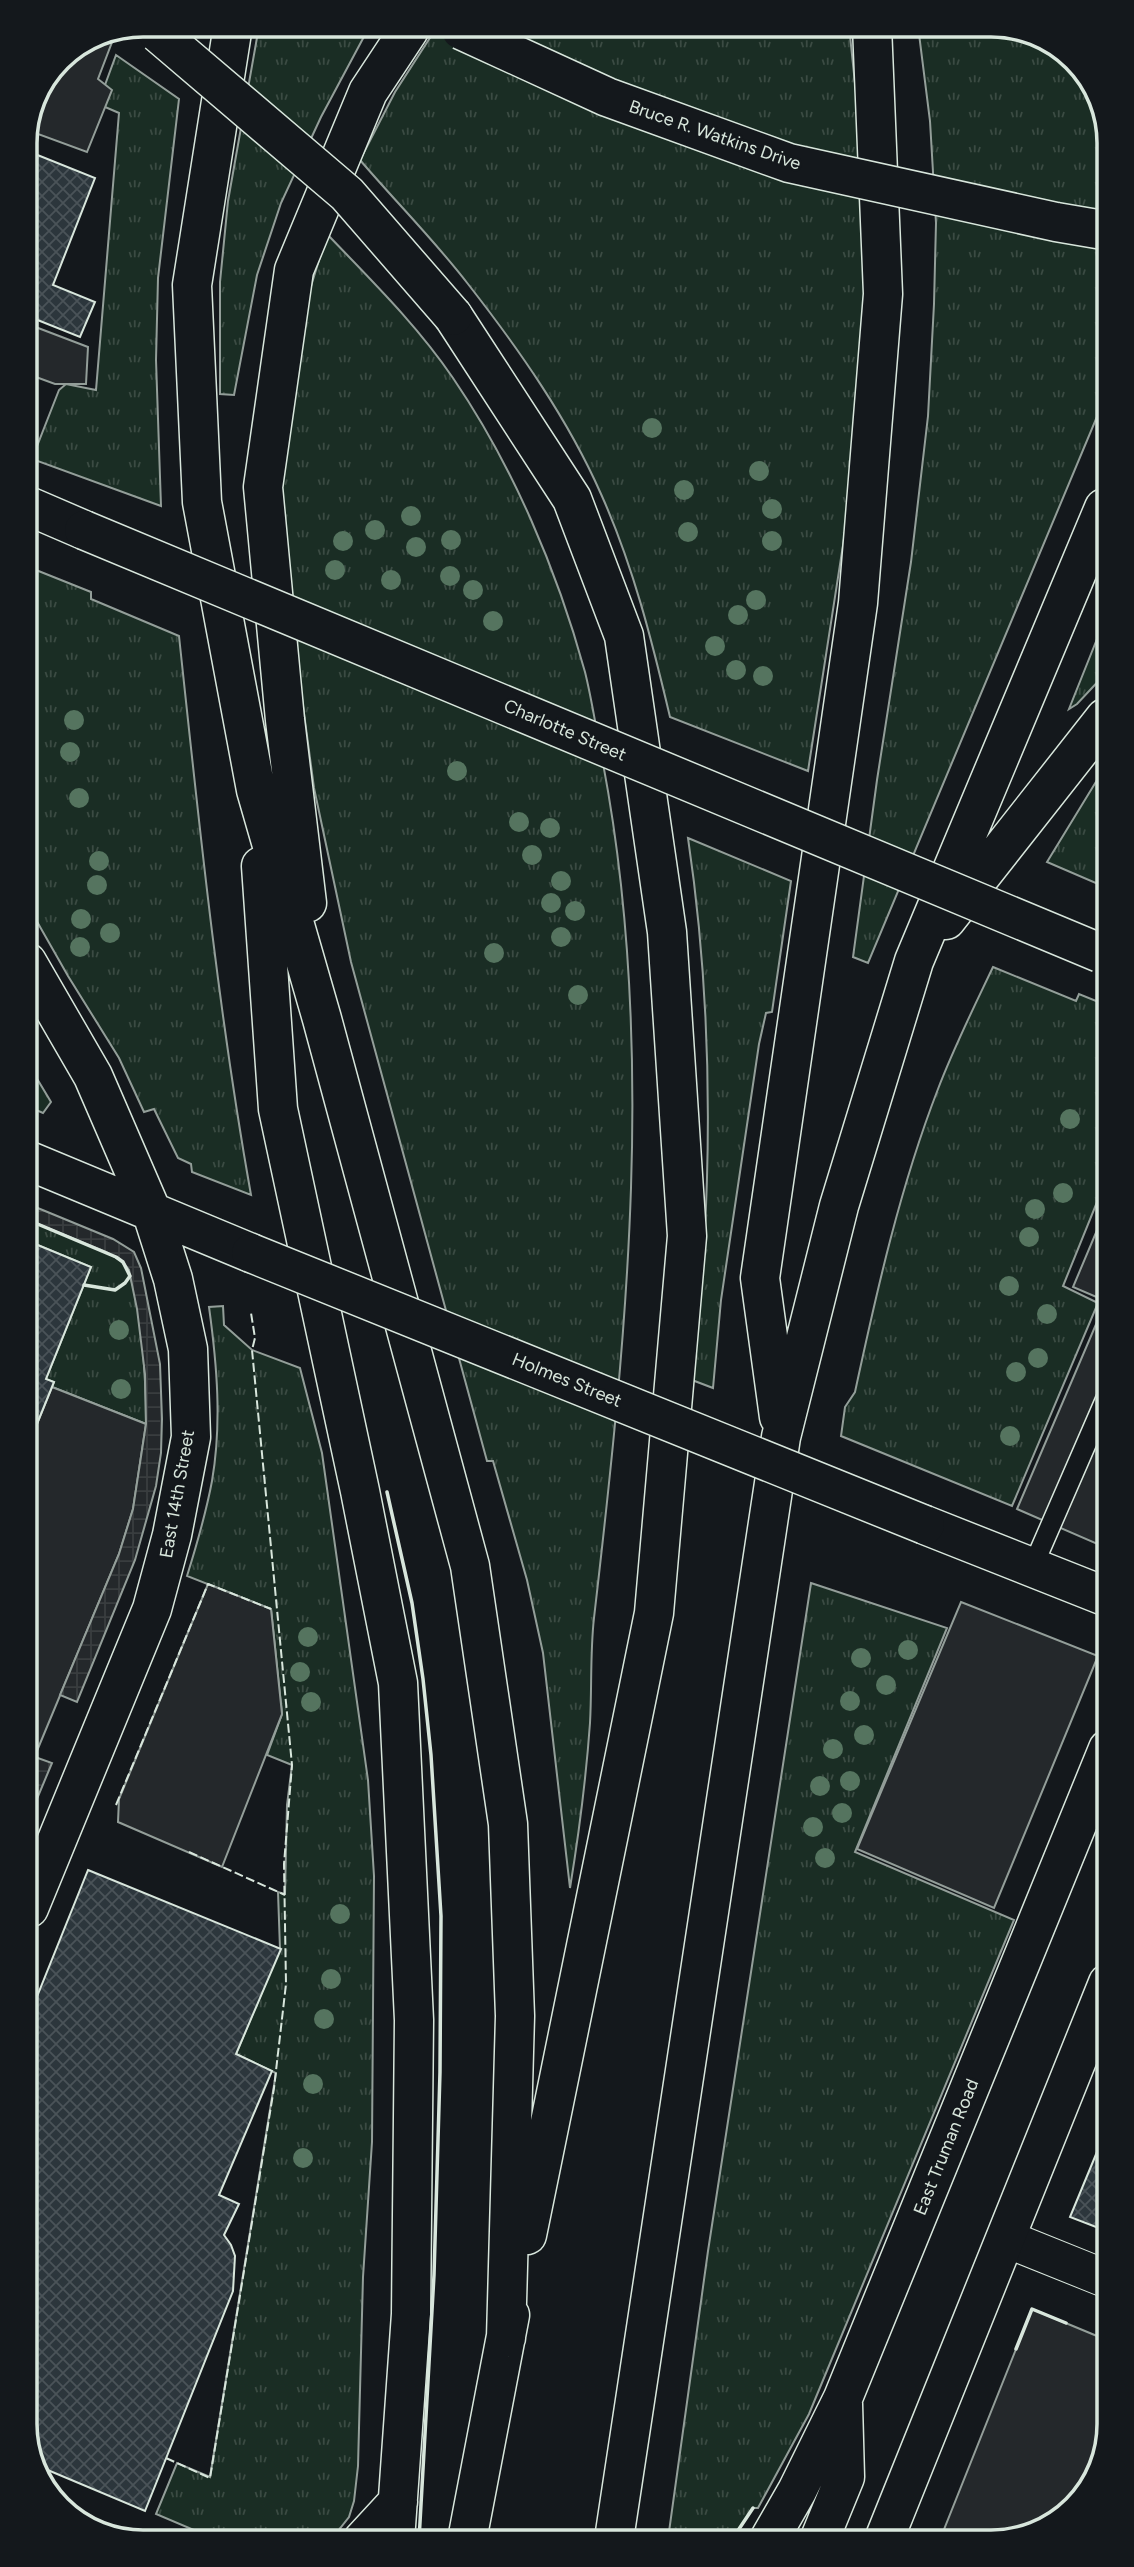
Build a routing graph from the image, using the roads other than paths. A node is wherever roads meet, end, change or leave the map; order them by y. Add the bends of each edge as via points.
1 (164, 37) edge
2 (231, 37) edge
3 (404, 37) edge
4 (476, 37) edge
5 (872, 37) edge
6 (1097, 229) edge
7 (37, 510) edge
8 (1097, 525) edge
9 (77, 527) junction
10 (37, 534) edge
11 (1097, 728) edge
12 (256, 790) junction
13 (1097, 952) edge
14 (914, 961) junction
15 (37, 979) edge
16 (321, 1019) junction
17 (37, 1164) edge
18 (151, 1210) junction
19 (1097, 1419) edge
20 (781, 1437) junction
21 (1033, 1566) junction
22 (1097, 1593) edge
23 (1097, 1776) edge
24 (42, 1845) edge
25 (37, 1869) edge
26 (1097, 2011) edge
27 (1007, 2239) junction
28 (1097, 2275) edge
29 (506, 2338) junction
30 (843, 2399) junction
31 (398, 2502) junction
32 (372, 2530) edge
33 (396, 2530) edge
34 (469, 2530) edge
35 (615, 2530) edge
36 (775, 2530) edge
37 (823, 2530) edge
38 (897, 2530) edge

1 - 29 main road, bridge via 347,194 453,316 572,499 624,636 667,932 687,1236 654,1613
2 - 12 main road via 192,285 202,502
3 - 16 main road via 368,92 294,270 263,487
4 - 6 main road, Bruce R. Watkins Drive, bridge via 607,97 789,163
5 - 20 main road via 883,294 858,603 760,1278
7 - 9 main road, Charlotte Street
8 - 14 main road
9 - 10 main road
9 - 13 main road, Charlotte Street, bridge
11 - 14 main road
12 - 16 main road
12 - 31 main road via 278,1109 398,1683 414,2020 411,2314
14 - 20 main road via 839,1206
15 - 18 main road, East 14th Street via 93,1076
16 - 29 main road via 470,1566 508,1824 515,2016
17 - 18 main road, Holmes Street
18 - 21 main road, Holmes Street, bridge
18 - 24 main road, East 14th Street via 173,1279 188,1349 191,1437 152,1609
19 - 21 lane
20 - 35 main road
21 - 22 main road, Holmes Street
23 - 30 main road, East Truman Road
24 - 25 main road, East 14th Street
26 - 27 main road
27 - 28 street
27 - 38 main road
29 - 34 main road
30 - 36 main road, East Truman Road
30 - 37 main road via 845,2477
31 - 32 main road
31 - 33 main road

